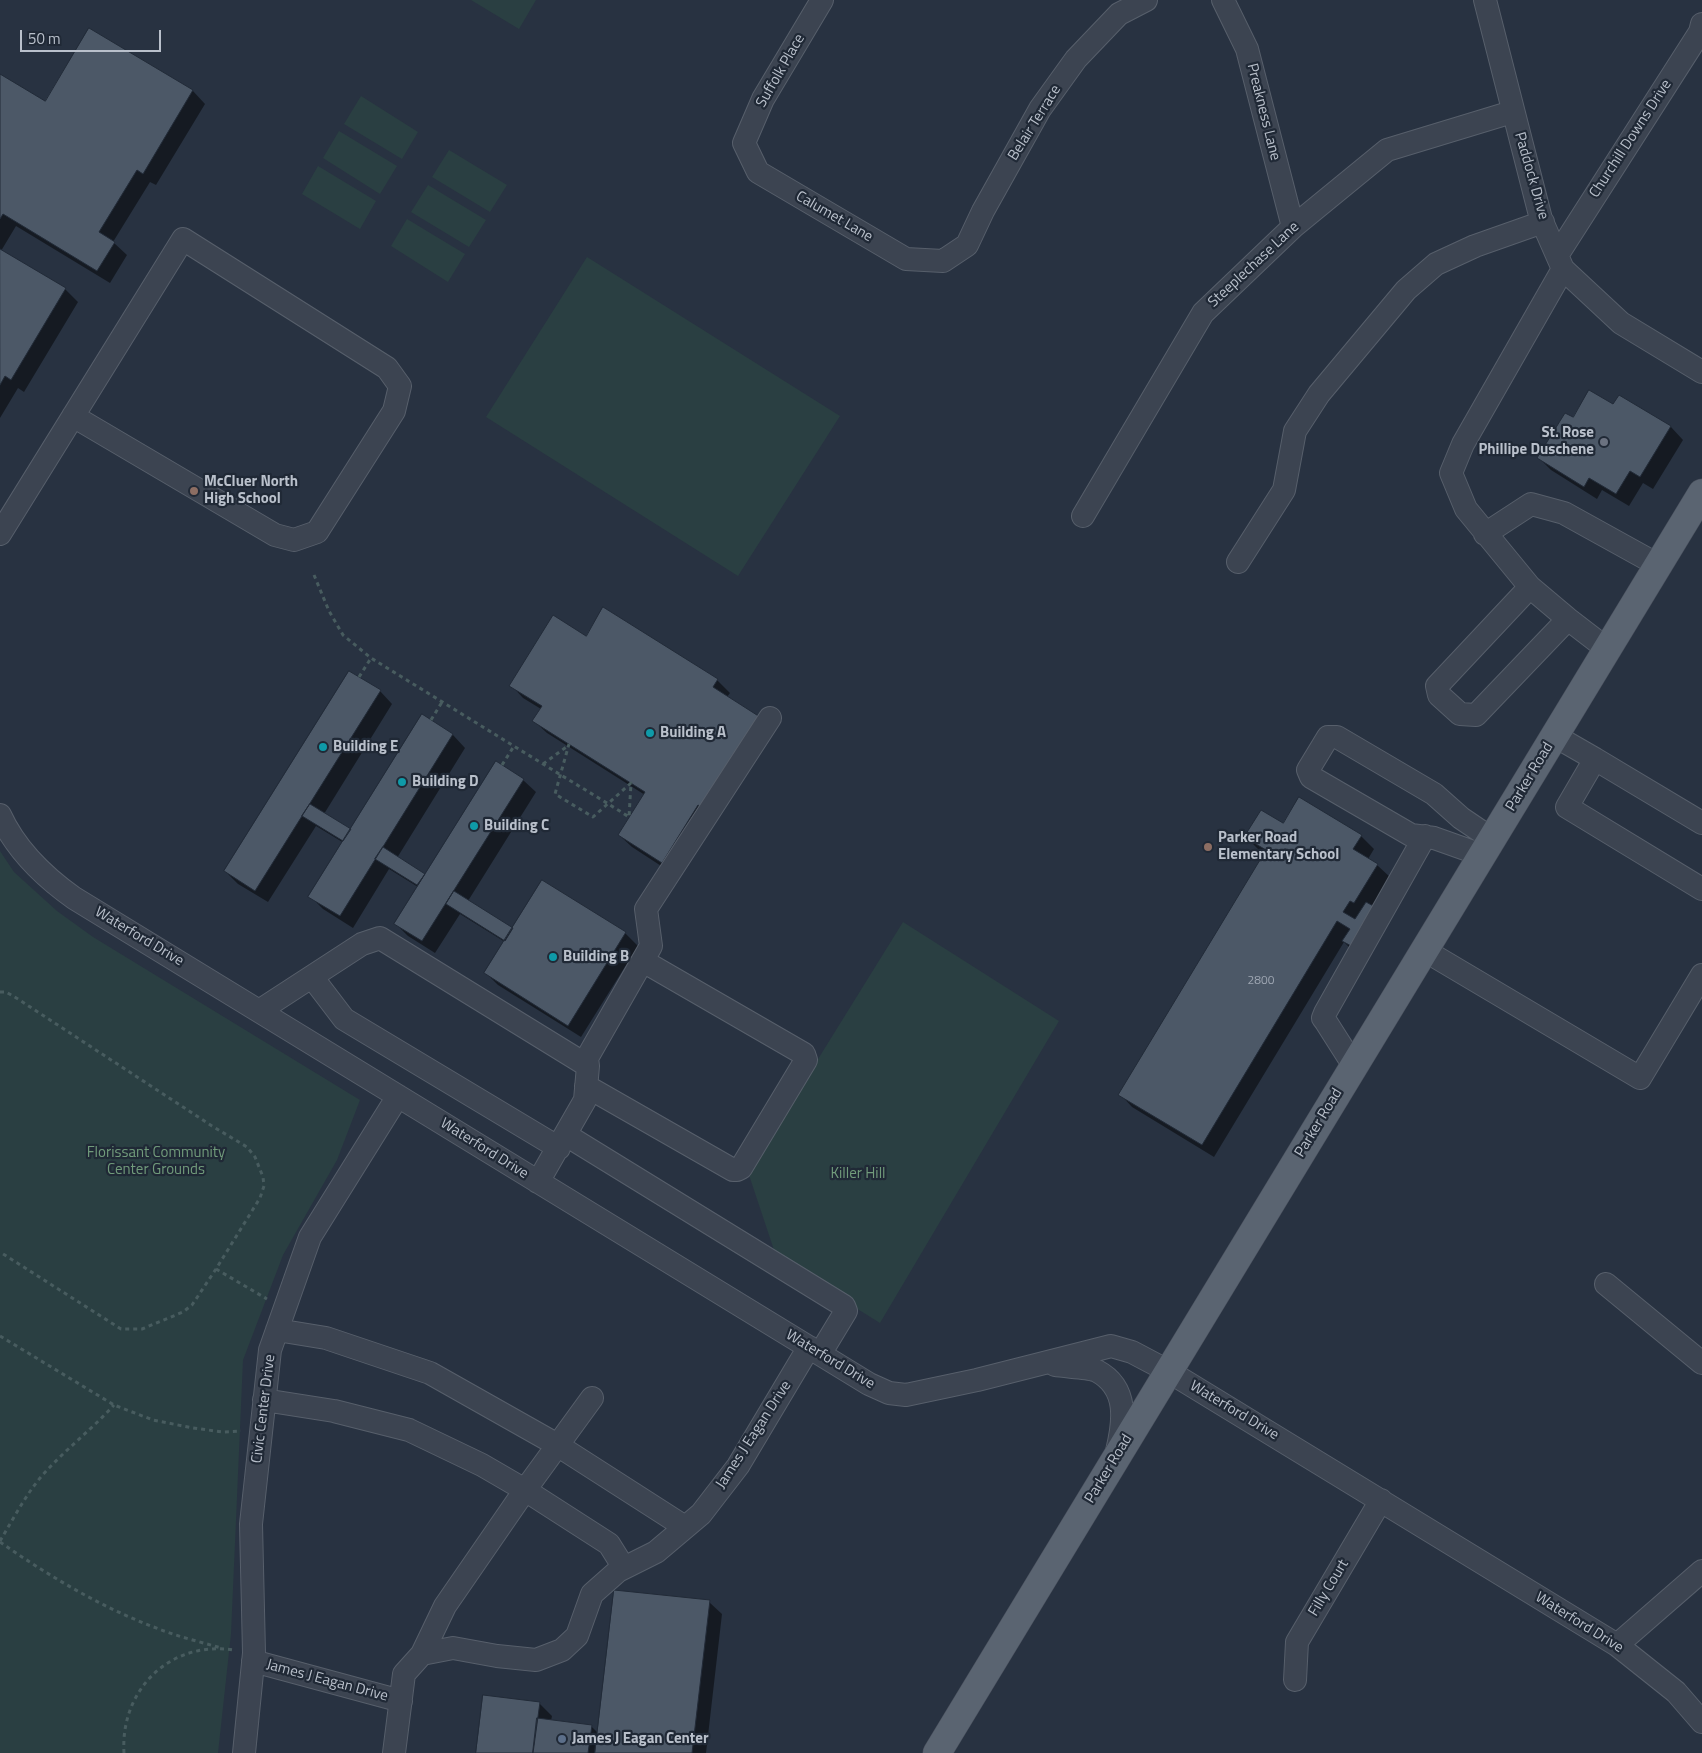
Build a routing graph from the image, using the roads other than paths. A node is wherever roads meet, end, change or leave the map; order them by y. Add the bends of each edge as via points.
1 (822, 0) edge
2 (1146, 0) edge
3 (1223, 0) edge
4 (1485, 0) edge
5 (1702, 24) edge
6 (1512, 112) junction
7 (744, 143) joint
8 (1543, 222) junction
9 (1293, 227) junction
10 (943, 261) joint
11 (1561, 261) junction
12 (1702, 372) edge
13 (73, 416) junction
14 (1702, 493) edge
15 (1084, 516) dead end
16 (0, 534) edge
17 (1485, 534) junction
18 (1238, 562) dead end
19 (1658, 565) junction
20 (1530, 587) junction
21 (1568, 619) junction
22 (1608, 649) junction
23 (770, 718) dead end
24 (1555, 736) junction
25 (1595, 759) junction
26 (0, 815) edge
27 (1702, 823) edge
28 (1425, 836) junction
29 (1487, 847) junction
30 (1702, 888) edge
31 (1424, 950) junction
32 (643, 961) junction
33 (1702, 975) edge
34 (312, 977) junction
35 (259, 1011) junction
36 (1354, 1066) junction
37 (587, 1076) junction
38 (398, 1096) junction
39 (562, 1141) junction
40 (538, 1182) junction
41 (1606, 1284) dead end
42 (281, 1319) junction
43 (814, 1350) junction
44 (1702, 1363) edge
45 (1044, 1364) junction
46 (1168, 1371) junction
47 (592, 1398) dead end
48 (264, 1400) junction
49 (558, 1446) junction
50 (1114, 1460) junction
51 (525, 1490) junction
52 (1381, 1500) junction
53 (685, 1527) junction
54 (624, 1568) junction
55 (1702, 1571) edge
56 (1617, 1645) junction
57 (422, 1654) junction
58 (254, 1657) junction
59 (1296, 1680) dead end
60 (401, 1701) junction
61 (1702, 1722) edge
62 (244, 1753) edge
63 (394, 1753) edge
64 (937, 1753) edge

1 - 7 street, Suffolk Place via 763,99
2 - 10 street, Belair Terrace via 1119,14 1076,59 1040,109 983,211 968,245
3 - 9 street, Preakness Lane via 1247,49
4 - 6 street, Paddock Drive
5 - 11 street, Churchill Downs Drive
6 - 8 street, Paddock Drive
6 - 9 street, Steeplechase Lane via 1387,150
7 - 10 street, Calumet Lane via 758,172 766,177 906,259
8 - 11 street, Paddock Drive
8 - 18 street via 1475,246 1436,264 1406,290 1319,394 1295,431 1284,490
9 - 15 street, Steeplechase Lane via 1203,313
11 - 12 street, Paddock Drive via 1621,323
11 - 17 street, Churchill Downs Drive via 1463,444 1451,473 1466,509
13 - 13 street via 183,239 387,368 400,386 394,411 317,532 294,540 275,535
13 - 16 street
14 - 19 main road, Parker Road
17 - 19 street via 1531,504 1564,513
17 - 20 street
19 - 22 main road, Parker Road
20 - 21 street
20 - 21 street via 1437,686 1439,695 1460,714 1476,715
21 - 22 street
22 - 24 main road, Parker Road
23 - 32 street via 646,909 652,946
24 - 25 street
24 - 29 main road, Parker Road
25 - 27 street
25 - 30 street via 1567,807
26 - 35 street, Waterford Drive via 21,851 53,883
28 - 29 street
28 - 29 street via 1411,835 1311,777 1308,770 1328,737 1337,737 1434,794
28 - 36 street via 1323,1018
29 - 31 main road, Parker Road
31 - 33 street via 1640,1078
31 - 36 main road, Parker Road
32 - 37 street via 587,1058
32 - 37 street via 804,1054 806,1060 737,1170
34 - 35 street
34 - 37 street via 362,944 380,938
34 - 39 street via 344,1019
35 - 38 street, Waterford Drive
36 - 46 main road, Parker Road
37 - 39 street via 585,1100
38 - 40 street, Waterford Drive
38 - 42 street, Civic Center Drive via 310,1237
39 - 40 street
39 - 43 street, James J Eagan Drive via 844,1306 846,1311
40 - 43 street, Waterford Drive
41 - 44 street
42 - 48 street, Civic Center Drive via 270,1350
42 - 49 street via 326,1338 430,1373
43 - 45 street, Waterford Drive via 878,1389 906,1395
43 - 53 street, James J Eagan Drive via 738,1466 701,1514
45 - 46 street, Waterford Drive via 1111,1346 1132,1352
45 - 50 street via 1096,1371 1115,1386 1122,1403 1122,1428
46 - 50 main road, Parker Road
46 - 52 street, Waterford Drive
47 - 49 street
48 - 51 street via 334,1411 409,1430
48 - 58 street, Civic Center Drive via 251,1524
49 - 51 street
49 - 53 street
50 - 64 main road, Parker Road
51 - 54 street via 609,1544
51 - 57 street via 445,1606
52 - 56 street, Waterford Drive
52 - 59 street, Filly Court via 1297,1642
53 - 54 street, James J Eagan Drive via 656,1552
54 - 57 street, James J Eagan Drive via 592,1594 577,1636 562,1650 536,1660 453,1648
55 - 56 street
56 - 61 street, Waterford Drive via 1676,1692
57 - 60 street, James J Eagan Drive via 404,1674
58 - 60 street, James J Eagan Drive
58 - 62 street, Civic Center Drive
60 - 63 street, James J Eagan Drive

